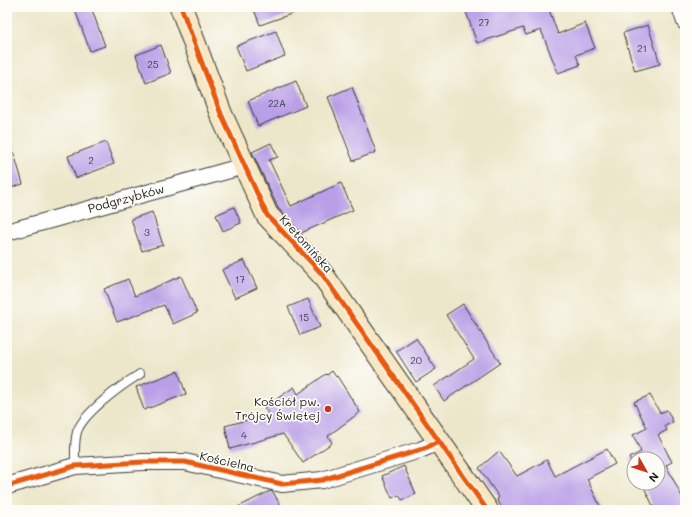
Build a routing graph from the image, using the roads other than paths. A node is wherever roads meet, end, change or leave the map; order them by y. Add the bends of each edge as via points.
1 (181, 7) edge
2 (680, 7) edge
3 (685, 22) edge
4 (244, 166) junction
5 (7, 232) edge
6 (140, 374) dead end
7 (440, 442) junction
8 (75, 466) junction
9 (7, 486) edge
10 (487, 510) edge

1 - 4 street, Kretomińska via 221,114
2 - 3 street
4 - 5 street, Podgrzybków
4 - 7 street, Kretomińska via 268,215 322,274
6 - 8 lane via 105,398 87,418 78,432
7 - 8 street, Kościelna via 322,480 282,484 185,462
7 - 10 street, Kretomińska
8 - 9 street, Kościelna

